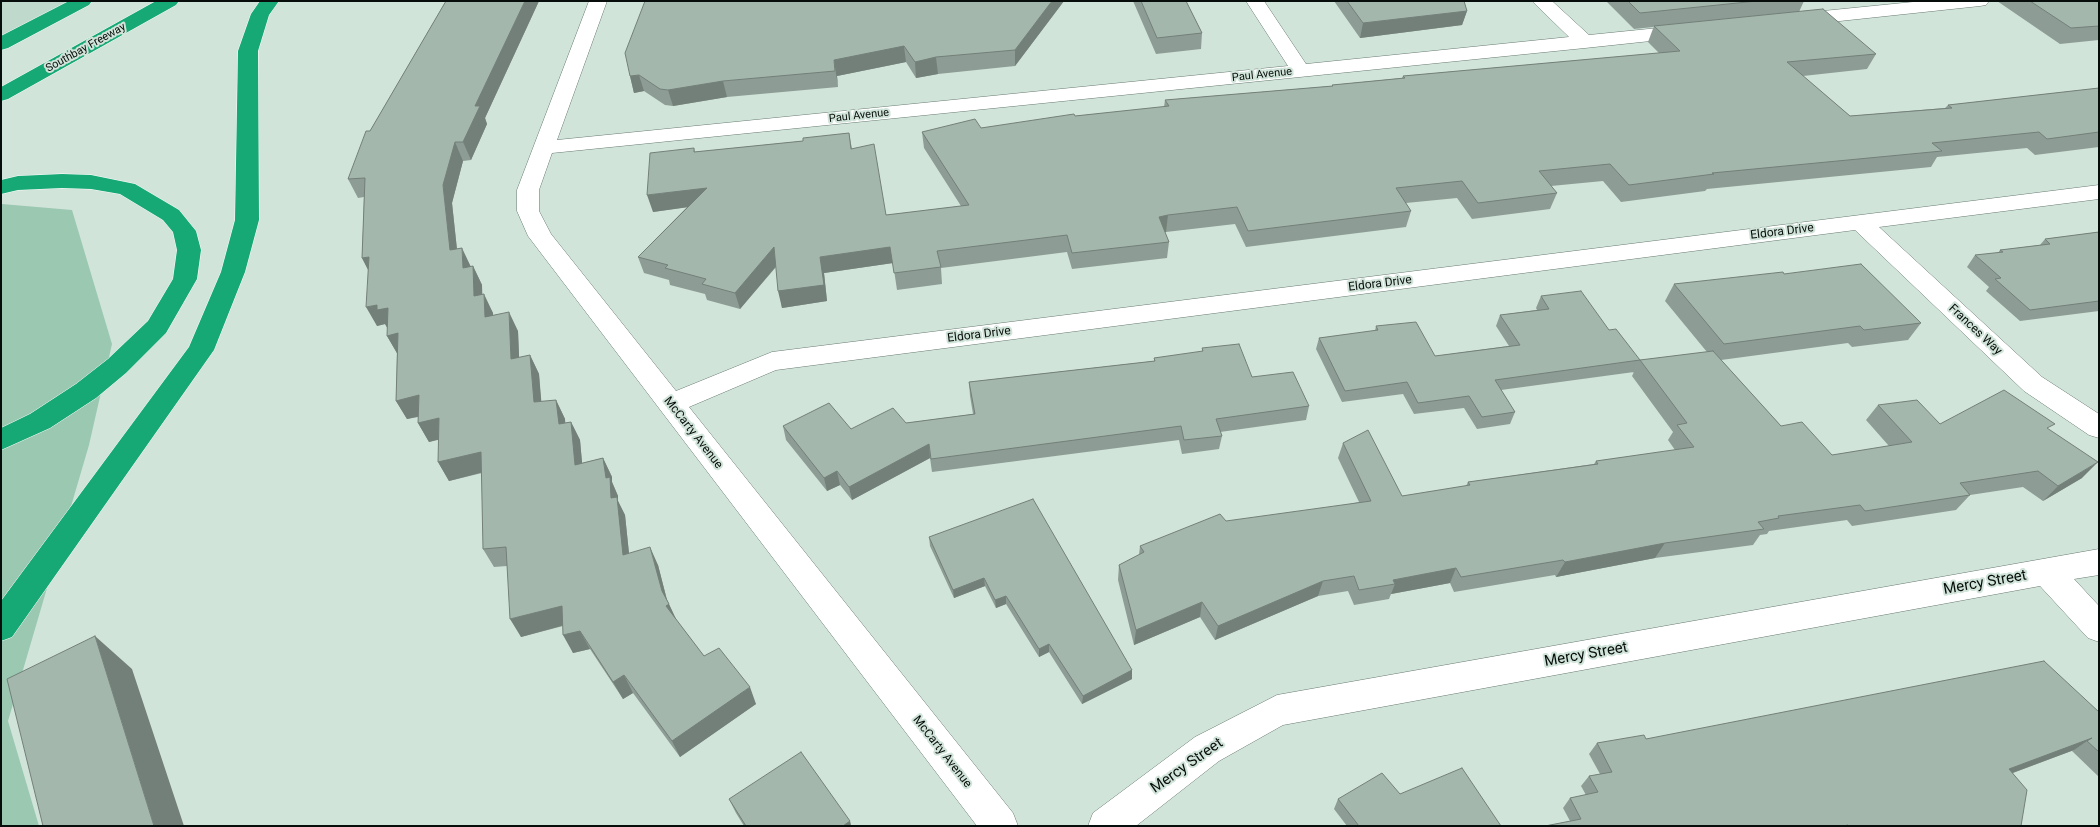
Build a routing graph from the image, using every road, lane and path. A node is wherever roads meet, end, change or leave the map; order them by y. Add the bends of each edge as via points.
1 (83, 1) edge
2 (170, 1) edge
3 (270, 1) edge
4 (598, 1) edge
5 (1254, 1) edge
6 (1541, 1) edge
7 (1826, 1) edge
8 (1980, 1) edge
9 (58, 14) junction
10 (1845, 15) junction
11 (1778, 22) edge
12 (1710, 29) edge
13 (1, 36) edge
14 (1585, 42) junction
15 (1, 44) edge
16 (1301, 71) junction
17 (1, 95) edge
18 (543, 148) junction
19 (1, 186) edge
20 (2099, 192) edge
21 (1860, 222) junction
22 (670, 404) junction
23 (2099, 428) edge
24 (1, 440) edge
25 (2099, 562) edge
26 (2046, 572) junction
27 (1, 627) edge
28 (2099, 628) edge
29 (1000, 826) edge
30 (1106, 826) edge

1 - 9 highway
2 - 17 highway, Southbay Freeway
3 - 27 highway via 260,14 248,51 247,220 233,272 201,350
4 - 18 street, McCarty Avenue
5 - 16 street
6 - 14 street
7 - 10 street
8 - 10 street
9 - 13 highway
9 - 15 highway
10 - 11 street
12 - 14 street, Paul Avenue
14 - 16 street, Paul Avenue
16 - 18 street, Paul Avenue
18 - 22 street, McCarty Avenue via 528,190 528,211 540,236
19 - 24 highway via 62,181 91,182 127,189 171,215 184,231 189,250 185,279 157,327 86,391 40,421
20 - 21 street, Eldora Drive
21 - 22 street, Eldora Drive via 772,361
21 - 23 street, Frances Way via 2033,384
22 - 29 street, McCarty Avenue
25 - 26 street, Mercy Street
26 - 28 street
26 - 30 street, Mercy Street via 1277,711 1207,749

